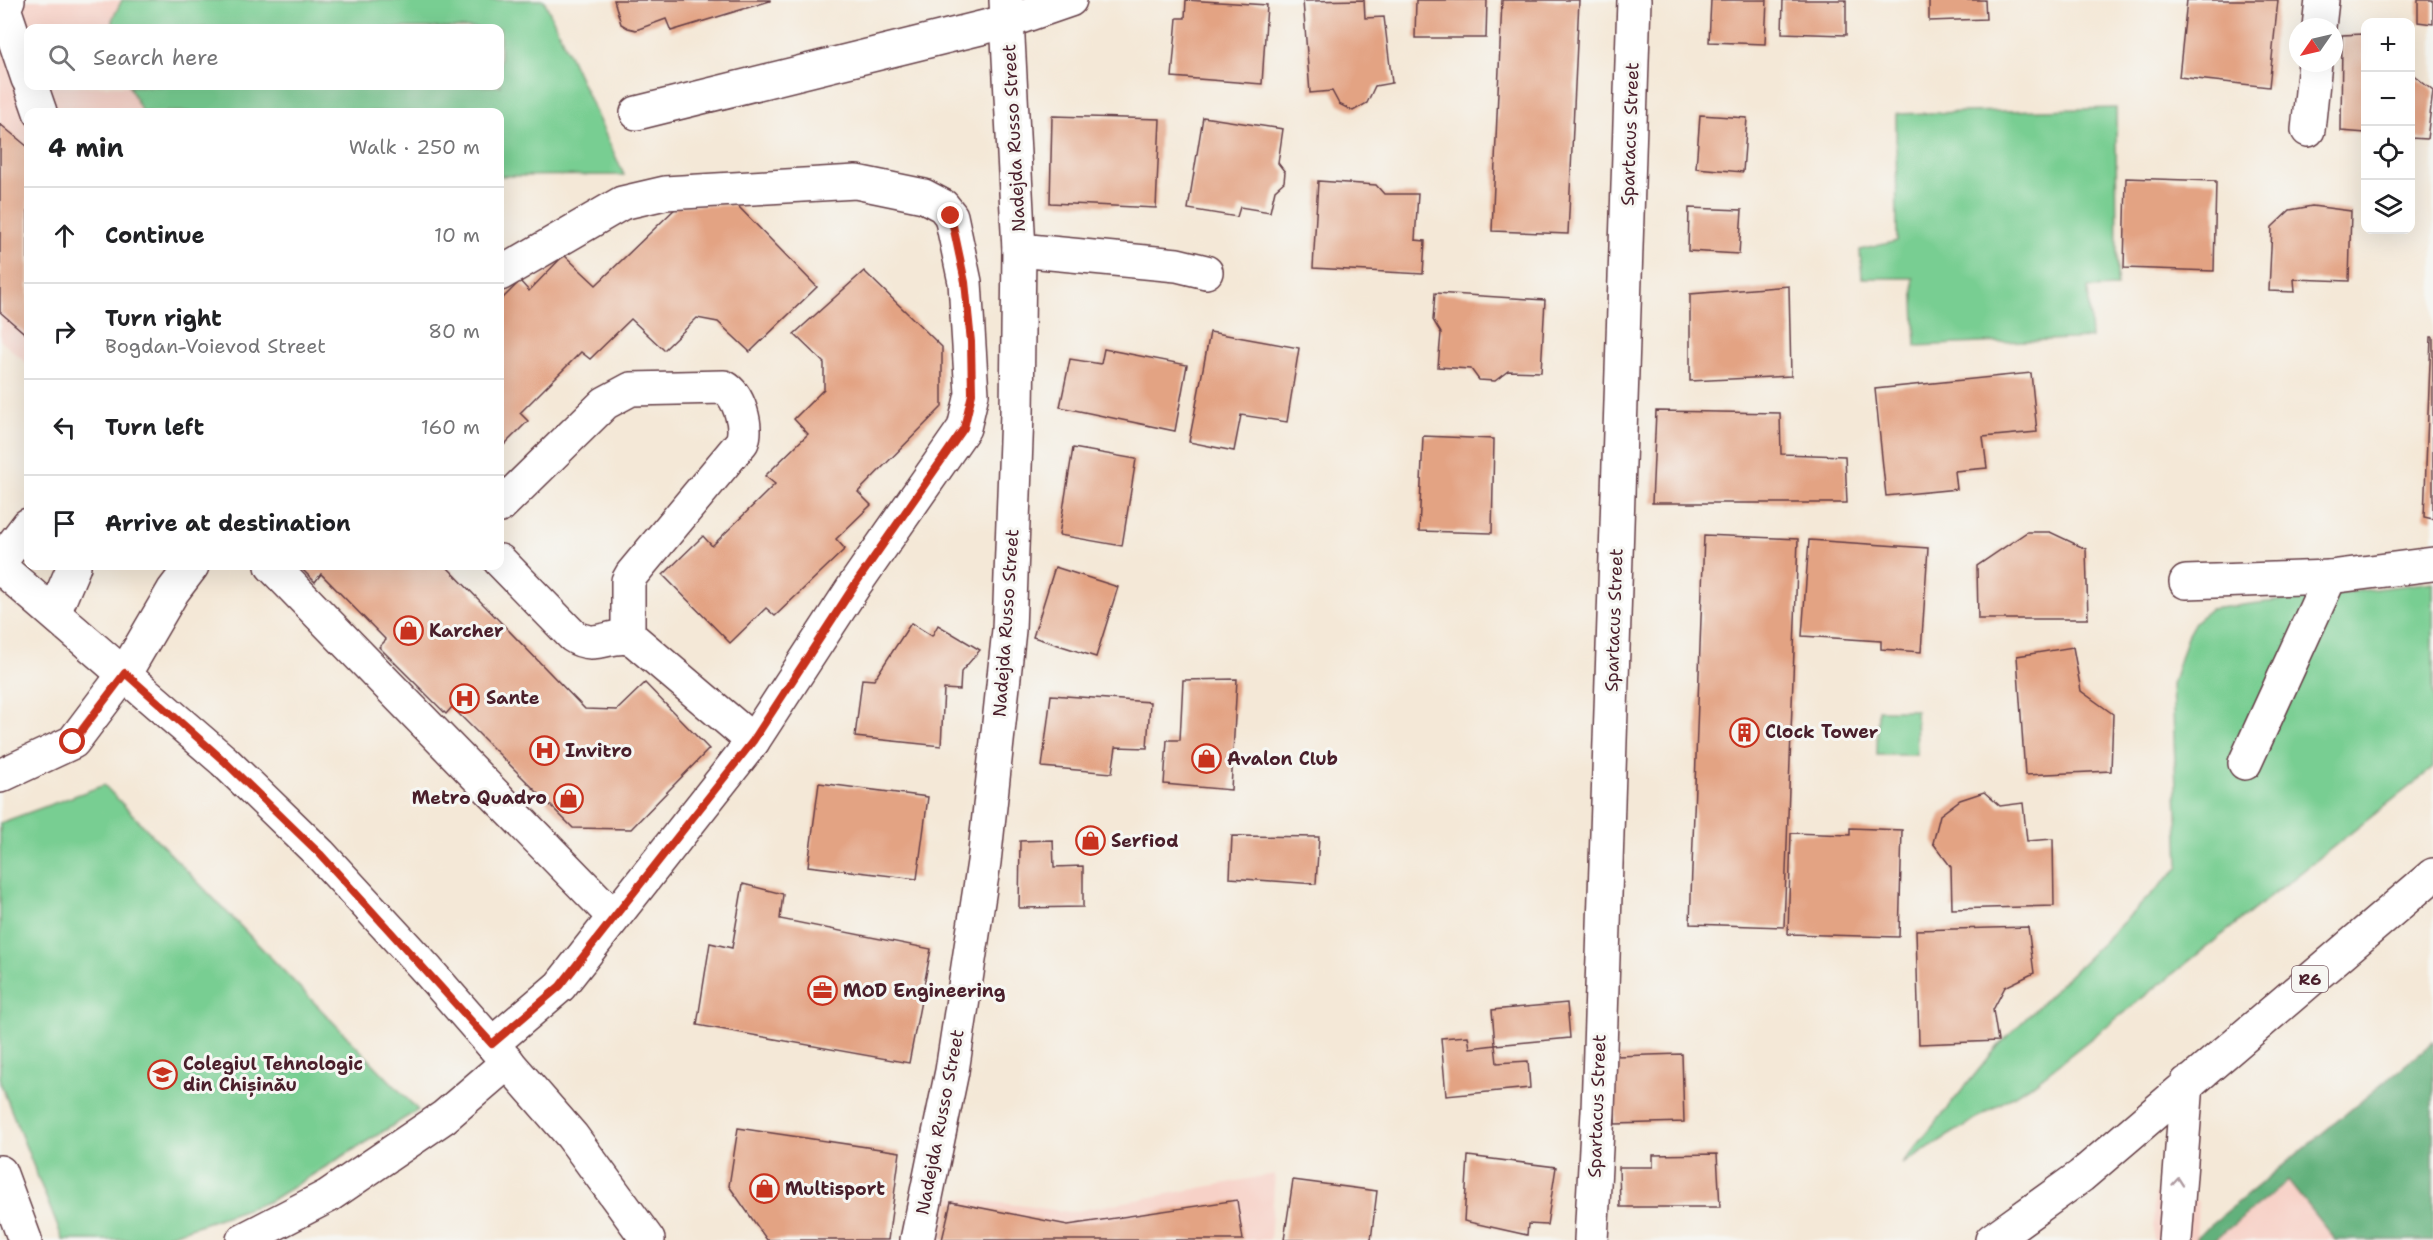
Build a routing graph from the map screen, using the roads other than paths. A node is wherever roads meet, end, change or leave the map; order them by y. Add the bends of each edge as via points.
1 (8, 0) edge
2 (1070, 0) edge
3 (1634, 0) edge
4 (2322, 0) edge
5 (1007, 11) edge
6 (2320, 18) edge
7 (24, 67) edge
8 (2314, 72) edge
9 (32, 90) edge
10 (39, 108) edge
11 (637, 113) dead end
12 (2308, 130) dead end
13 (1019, 250) junction
14 (504, 272) edge
15 (1206, 272) dead end
16 (504, 502) edge
17 (24, 531) edge
18 (0, 564) edge
19 (2433, 564) edge
20 (504, 565) edge
21 (72, 570) edge
22 (189, 570) edge
23 (276, 570) edge
24 (2330, 577) junction
25 (2186, 582) dead end
26 (54, 613) junction
27 (628, 638) junction
28 (125, 673) junction
29 (753, 741) junction
30 (2245, 763) dead end
31 (0, 776) edge
32 (2433, 875) edge
33 (613, 916) junction
34 (500, 1053) junction
35 (2187, 1083) junction
36 (0, 1172) edge
37 (2081, 1176) junction
38 (25, 1240) edge
39 (243, 1240) edge
40 (648, 1240) edge
41 (917, 1240) edge
42 (1591, 1240) edge
43 (1992, 1240) edge
44 (2027, 1240) edge
45 (2175, 1240) edge

1 - 7 street via 4,8
2 - 5 street
3 - 42 street, Spartacus Street
4 - 6 street
5 - 11 street
5 - 13 street, Nadejda Russo Street
8 - 12 street
9 - 10 street
13 - 15 street via 1177,265
13 - 41 street, Nadejda Russo Street via 1009,630 984,862 952,1071
14 - 29 street via 622,203 664,193 856,182 924,196 943,206 951,216 965,282 971,342 972,394 964,428
16 - 27 street via 621,392 724,387 731,391 742,422 742,442 632,574 628,581
17 - 18 street
18 - 26 street
19 - 24 street
20 - 27 street via 581,641
21 - 26 street
22 - 28 street
23 - 33 street
24 - 25 street
24 - 30 street
26 - 28 street
27 - 29 street
28 - 31 street via 73,742
28 - 34 street via 320,854
29 - 33 street
32 - 35 street, R6
33 - 34 street via 560,986
34 - 39 street via 444,1117 328,1196
34 - 40 street via 573,1136
35 - 37 street, R6
45 -> 35 street
36 - 38 street
37 - 43 street, R6
37 - 44 street

